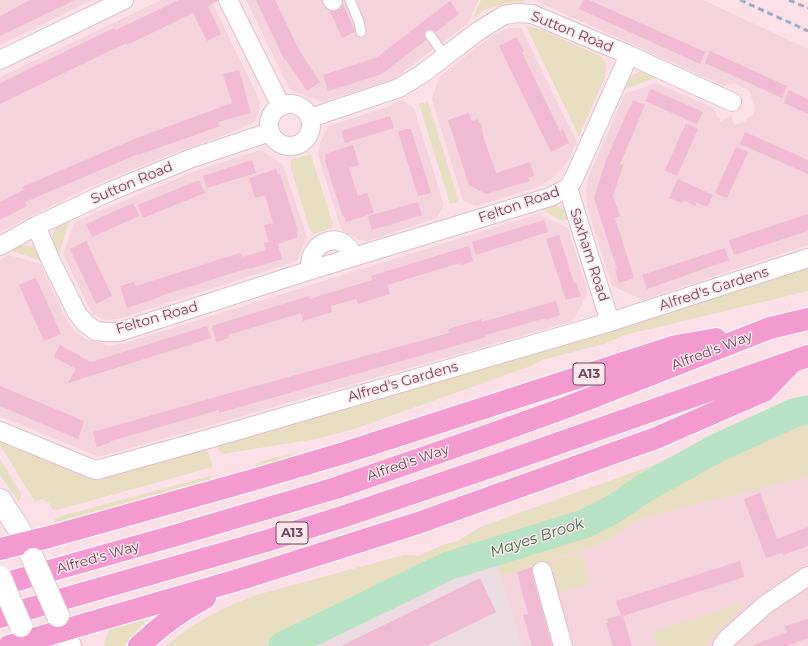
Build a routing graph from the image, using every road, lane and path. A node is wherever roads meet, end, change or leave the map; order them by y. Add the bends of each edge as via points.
1 (124, 0) edge
2 (228, 0) edge
3 (338, 0) edge
4 (361, 32) dead end
5 (430, 35) dead end
6 (445, 56) junction
7 (629, 56) junction
8 (0, 60) edge
9 (732, 102) dead end
10 (281, 106) junction
11 (310, 118) junction
12 (270, 132) junction
13 (568, 188) junction
14 (36, 226) junction
15 (0, 246) edge
16 (808, 258) edge
17 (808, 318) edge
18 (610, 322) junction
19 (770, 328) junction
20 (800, 358) edge
21 (0, 431) edge
22 (0, 500) edge
23 (0, 549) edge
24 (30, 550) junction
25 (542, 571) dead end
26 (808, 576) edge
27 (0, 577) edge
28 (241, 579) junction
29 (3, 600) edge
30 (64, 631) edge
31 (28, 637) edge
32 (9, 646) edge
33 (139, 646) edge
34 (563, 646) edge
35 (722, 646) edge

1 - 8 street
2 - 10 street
3 - 4 lane via 359,22
5 - 6 lane
6 - 7 street, Sutton Road via 498,19 517,13 532,14
6 - 11 street, Sutton Road via 399,88
7 - 9 street, Sutton Road
7 - 13 street, Felton Road
10 - 11 street via 296,105
10 - 12 street via 269,120
11 - 12 street via 309,134 294,146 280,144
12 - 14 street, Sutton Road via 192,158 118,188
13 - 14 street, Felton Road via 550,197 353,257 347,245 340,241 323,242 312,256 311,270 119,332 96,331 77,313
13 - 18 street, Saxham Road
14 - 15 street, Sutton Road
16 - 18 street, Alfred's Gardens
17 - 19 highway, Alfred's Way / A13
18 - 21 street, Alfred's Gardens via 97,470
19 - 24 highway, A13 via 676,346 344,453
19 - 29 highway, Alfred's Way / A13 via 492,434 336,488 177,535
20 - 28 highway, A13 via 764,392 656,438 418,523
20 - 29 highway, A13 via 509,461 266,541
22 - 24 street
23 - 24 highway, A13
24 - 30 street, bridge
25 - 34 street
26 - 35 street via 765,605
27 - 29 street, bridge
28 - 30 highway, A13
28 - 33 highway via 184,609
29 - 31 street, bridge
30 - 31 highway, A13
31 - 32 highway, A13

